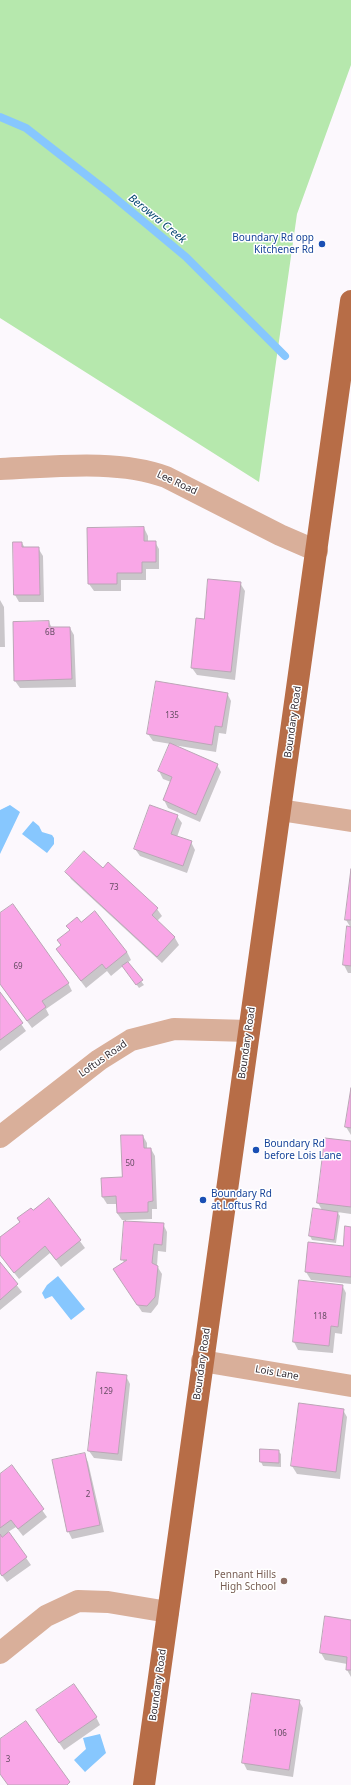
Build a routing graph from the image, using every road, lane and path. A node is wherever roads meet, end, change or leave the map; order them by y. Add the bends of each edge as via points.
1 (351, 301) edge
2 (0, 468) edge
3 (317, 551) junction
4 (280, 810) junction
5 (351, 821) edge
6 (249, 1031) junction
7 (0, 1137) edge
8 (202, 1361) junction
9 (351, 1386) edge
10 (168, 1612) junction
11 (0, 1653) edge
12 (144, 1785) edge

1 - 3 main road, Boundary Road
2 - 3 street, Lee Road via 125,467 154,472
3 - 4 main road, Boundary Road
4 - 5 street
4 - 6 main road, Boundary Road
6 - 7 street, Loftus Road via 174,1029 131,1040 98,1060
6 - 8 main road, Boundary Road
8 - 9 street, Lois Lane
8 - 10 main road, Boundary Road
10 - 11 street via 108,1602 78,1601 46,1616
10 - 12 main road, Boundary Road

